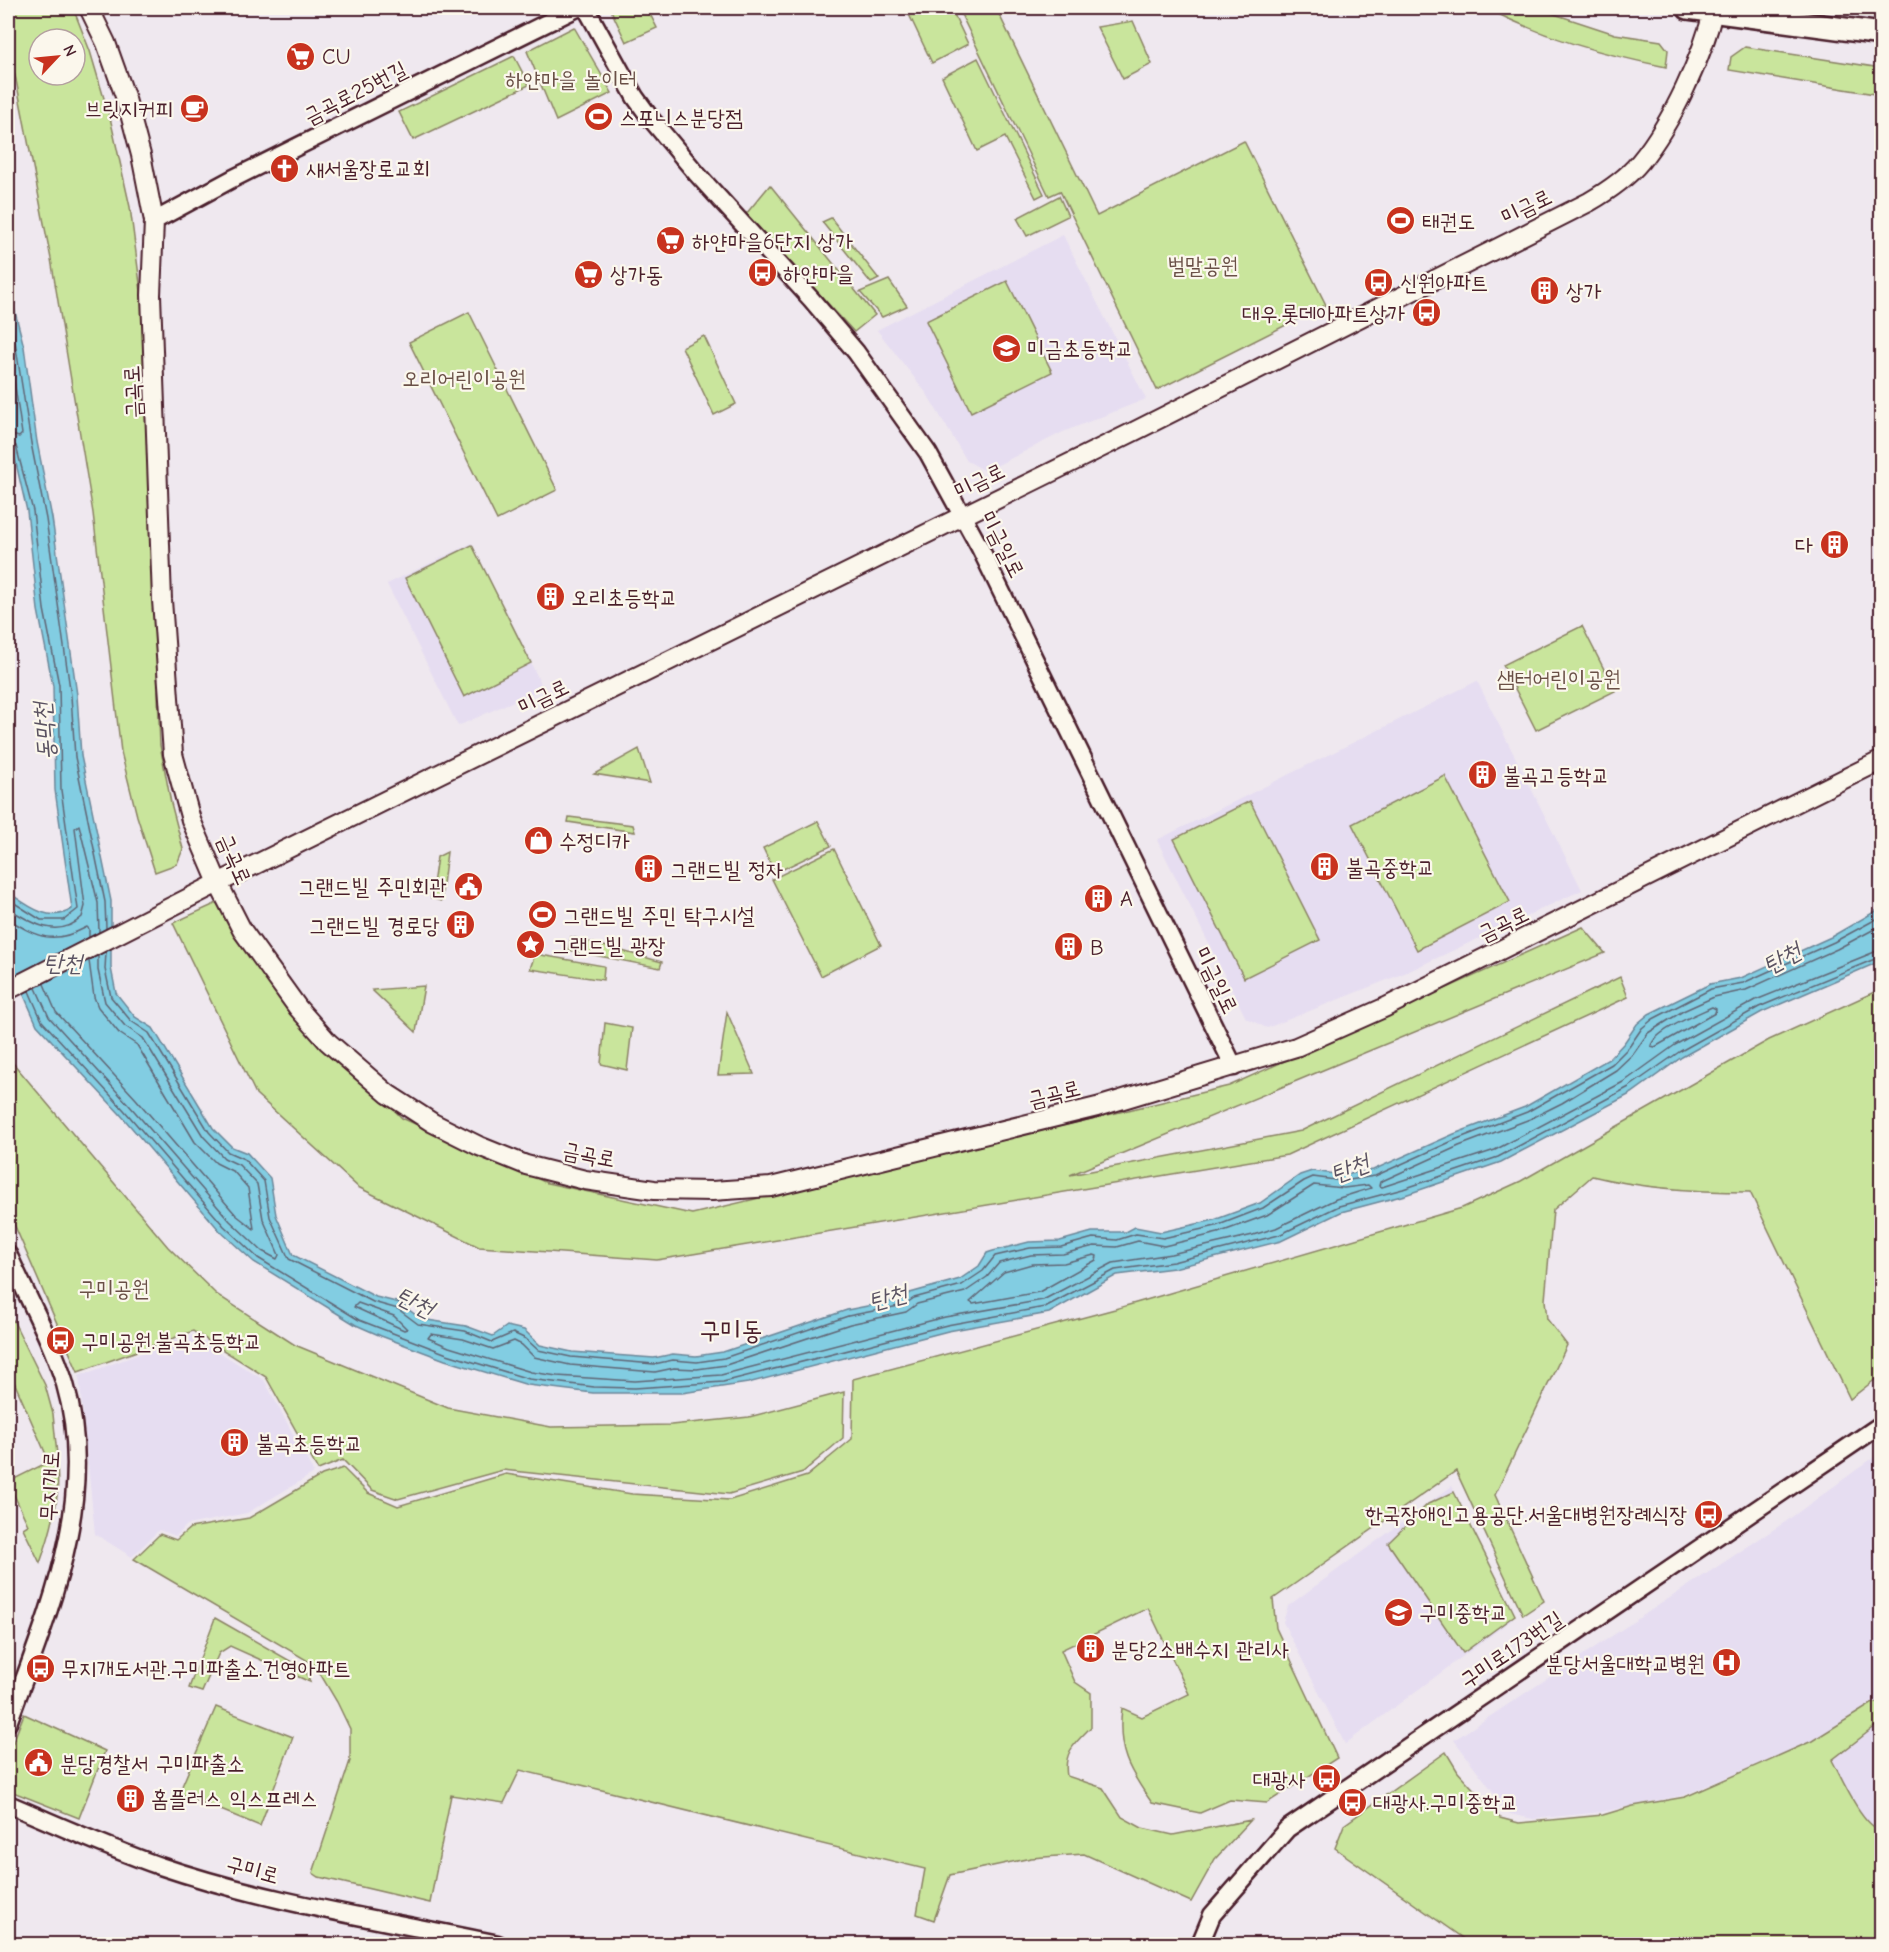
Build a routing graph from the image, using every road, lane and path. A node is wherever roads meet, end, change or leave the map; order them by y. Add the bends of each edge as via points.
1 (89, 8) edge
2 (577, 8) edge
3 (586, 8) edge
4 (1688, 8) edge
5 (1714, 8) edge
6 (1881, 34) edge
7 (154, 221) junction
8 (963, 514) junction
9 (1881, 760) edge
10 (218, 883) junction
11 (8, 990) edge
12 (1234, 1067) junction
13 (8, 1254) edge
14 (1881, 1424) edge
15 (8, 1723) edge
16 (8, 1804) edge
17 (498, 1944) edge
18 (1200, 1944) edge

1 - 7 main road, 금곡로 via 126,99
2 - 7 street, 금곡로25번길
3 - 8 street, 미금일로 via 635,97 697,174 856,352 923,444
4 - 5 main road
5 - 6 main road
5 - 8 main road, 미금로 via 1686,83 1657,138 1630,172 1605,193
7 - 10 main road, 금곡로 via 151,295 162,600 172,742 191,820
8 - 10 main road, 미금로
8 - 12 street, 미금일로
9 - 12 main road, 금곡로 via 1386,1007 1296,1047
10 - 11 main road, 미금로
10 - 12 main road, 금곡로 via 242,930 298,1008 328,1042 387,1094 479,1146 526,1165 585,1180 654,1190 771,1187 1097,1107
13 - 15 street, 무지개로 via 65,1385 76,1470 64,1562
14 - 18 street, 구미로173번길 via 1287,1828 1212,1915
16 - 17 street, 구미로 via 142,1860 207,1880 333,1911

